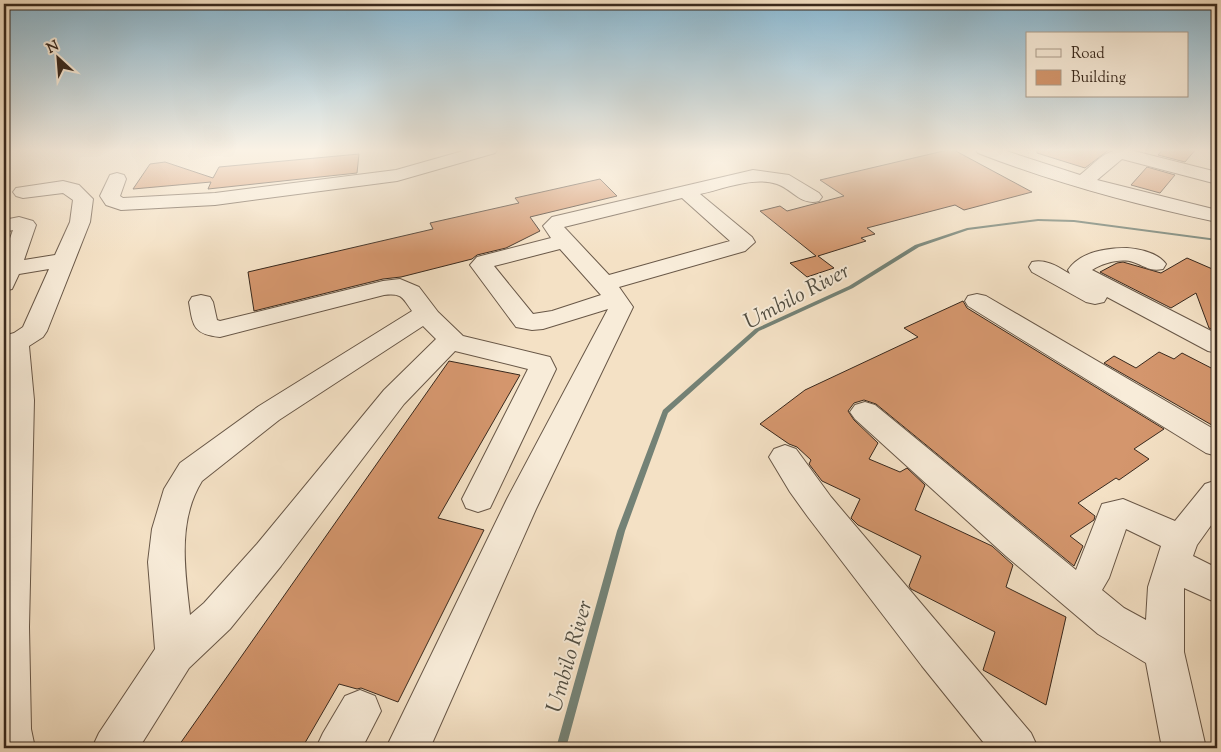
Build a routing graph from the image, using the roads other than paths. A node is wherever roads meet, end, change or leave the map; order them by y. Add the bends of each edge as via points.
1 (115, 184) edge
2 (328, 184) edge
3 (719, 184) edge
4 (790, 184) edge
5 (1092, 184) edge
6 (23, 192) dead end
7 (686, 192) junction
8 (812, 197) dead end
9 (1217, 216) edge
10 (4, 226) edge
11 (565, 241) junction
12 (64, 260) junction
13 (1155, 264) dead end
14 (1040, 267) dead end
15 (6, 274) edge
16 (610, 291) junction
17 (977, 301) dead end
18 (201, 302) dead end
19 (426, 313) junction
20 (451, 340) junction
21 (10, 343) edge
22 (1217, 345) edge
23 (1217, 363) edge
24 (865, 412) dead end
25 (1217, 445) edge
26 (785, 457) dead end
27 (1217, 493) edge
28 (478, 500) dead end
29 (1177, 552) junction
30 (1091, 578) dead end
31 (1217, 586) edge
32 (1164, 652) junction
33 (175, 654) junction
34 (7, 687) edge
35 (360, 711) dead end
36 (13, 748) edge
37 (114, 748) edge
38 (338, 748) edge
39 (408, 748) edge
40 (1016, 748) edge
41 (1184, 748) edge

1 - 2 street via 110,196 122,204 215,199
3 - 7 street
4 - 8 street
5 - 9 street
6 - 12 street via 63,187 74,190 83,199 80,222
7 - 11 street via 559,221 553,226
7 - 16 street via 744,242
10 - 15 street via 26,225
11 - 16 street
11 - 16 street via 480,265 528,323 544,322
12 - 15 street
12 - 21 street via 34,331
13 - 22 street via 1124,254 1100,258 1084,264 1079,270
14 - 23 street
16 - 39 street via 621,307 519,509
17 - 25 street
18 - 19 street via 205,323 210,328 232,326 393,286 411,292
19 - 20 street
19 - 33 street via 269,413 191,472 180,489 169,529 166,562
20 - 28 street via 464,346 536,361 542,369
20 - 33 street via 394,397 217,616
21 - 34 street via 20,400
24 - 32 street via 1111,621
26 - 40 street via 865,563
27 - 29 street
29 - 30 street via 1131,516 1114,514
29 - 31 street
29 - 32 street via 1166,587
32 - 41 street
33 - 37 street
34 - 36 street
35 - 38 street

